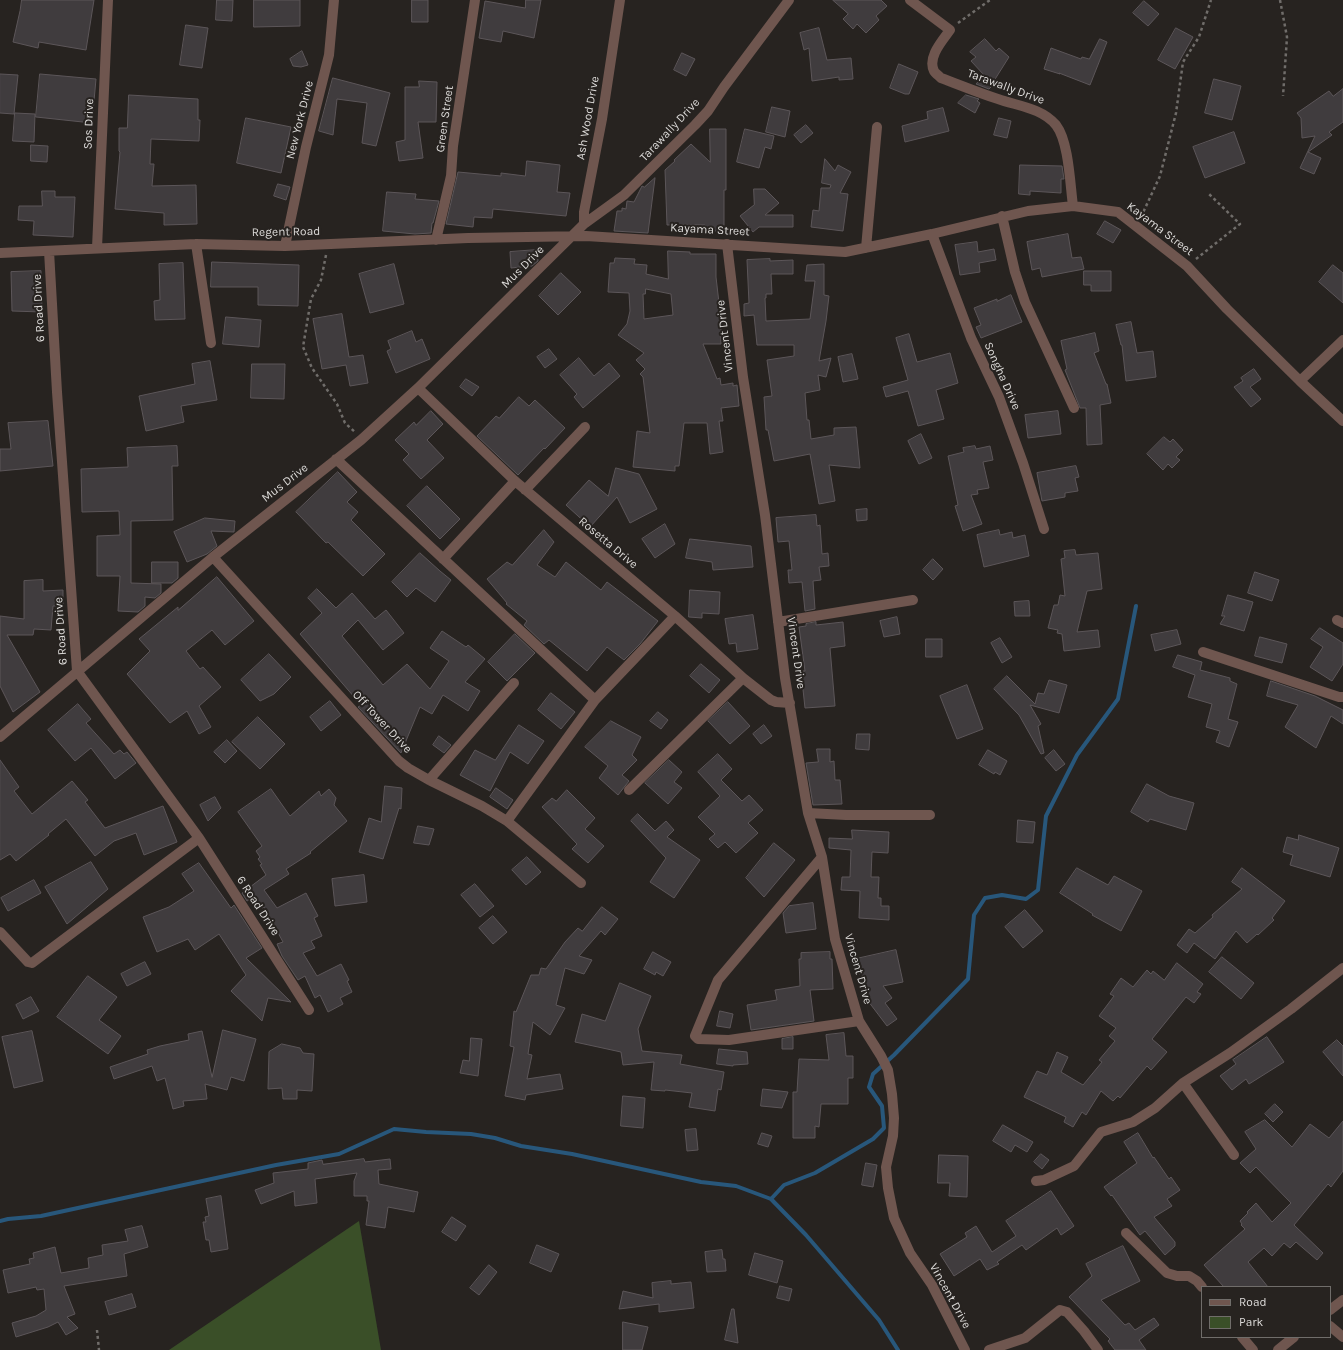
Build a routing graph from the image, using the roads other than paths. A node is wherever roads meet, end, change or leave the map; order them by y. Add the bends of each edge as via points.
1 (108, 0) edge
2 (334, 0) edge
3 (475, 0) edge
4 (620, 0) edge
5 (789, 0) edge
6 (910, 0) edge
7 (877, 127) dead end
8 (1073, 206) junction
9 (1002, 216) junction
10 (584, 224) junction
11 (932, 234) junction
12 (573, 236) junction
13 (436, 240) junction
14 (196, 244) junction
15 (727, 244) junction
16 (285, 246) junction
17 (97, 248) junction
18 (866, 248) junction
19 (49, 251) junction
20 (0, 252) edge
21 (1343, 340) edge
22 (210, 343) dead end
23 (1300, 381) junction
24 (418, 388) junction
25 (1074, 408) dead end
26 (1343, 421) edge
27 (585, 427) dead end
28 (336, 459) junction
29 (515, 481) junction
30 (525, 490) junction
31 (1044, 529) dead end
32 (213, 557) junction
33 (443, 559) junction
34 (913, 600) dead end
35 (675, 616) junction
36 (778, 622) junction
37 (1203, 652) dead end
38 (77, 671) junction
39 (743, 678) junction
40 (514, 683) dead end
41 (1343, 697) edge
42 (595, 700) junction
43 (790, 702) junction
44 (0, 737) edge
45 (429, 780) junction
46 (629, 790) dead end
47 (808, 813) junction
48 (930, 815) dead end
49 (507, 821) junction
50 (199, 838) junction
51 (822, 858) junction
52 (580, 883) dead end
53 (0, 932) edge
54 (1343, 968) edge
55 (309, 1010) dead end
56 (859, 1021) junction
57 (1183, 1083) junction
58 (1234, 1155) dead end
59 (1036, 1181) dead end
60 (1126, 1233) dead end
61 (1201, 1287) edge
62 (1343, 1300) edge
63 (1331, 1309) edge
64 (1331, 1327) edge
65 (1343, 1337) edge
66 (1243, 1338) edge
67 (1293, 1338) edge
68 (965, 1350) edge
69 (989, 1350) edge
70 (1098, 1350) edge
71 (1253, 1350) edge
72 (1278, 1350) edge

1 - 17 street, Sos Drive
2 - 16 street, New York Drive via 329,55
3 - 13 street, Green Street via 453,146 451,176
4 - 10 street, Ash Wood Drive
5 - 10 street, Tarawally Drive via 696,125 624,195
6 - 8 street, Tarawally Drive via 950,30 932,62 934,71 941,78 1031,109 1046,116 1057,126 1065,145
7 - 18 street
8 - 9 street, Kayama Street
8 - 23 street, Kayama Street via 1118,212 1137,226 1187,266
9 - 11 street, Kayama Street
9 - 25 street via 1025,302
10 - 12 street
11 - 18 street, Kayama Street
11 - 31 street, Songha Drive via 971,338 999,397
12 - 13 street, Regent Road
12 - 15 street, Kayama Street
12 - 24 street, Mus Drive
13 - 16 street, Regent Road
14 - 16 street, Regent Road
14 - 17 street, Regent Road
14 - 22 street
15 - 18 street, Kayama Street via 850,251
15 - 36 street, Vincent Drive
17 - 19 street, Regent Road
19 - 20 street, Regent Road
19 - 38 street, 6 Road Drive
21 - 23 street
23 - 26 street, Kayama Street
24 - 28 street, Mus Drive via 361,440
24 - 29 street, Rosetta Drive
27 - 30 street
28 - 32 street, Mus Drive
28 - 33 street
29 - 30 street, Rosetta Drive
29 - 33 street
30 - 35 street, Rosetta Drive
32 - 38 street, Mus Drive
32 - 45 street, Off Tower Drive via 399,760
33 - 42 street
34 - 36 street
35 - 39 street, Rosetta Drive
35 - 42 street
36 - 43 street, Vincent Drive
37 - 41 street
38 - 44 street, Mus Drive
38 - 50 street, 6 Road Drive
39 - 43 street, Rosetta Drive via 771,700
39 - 46 street
40 - 45 street
42 - 49 street
43 - 47 street, Vincent Drive
45 - 49 street, Off Tower Drive
47 - 48 street via 846,816
47 - 51 street, Vincent Drive
49 - 52 street, Off Tower Drive
50 - 53 street via 32,963
50 - 55 street, 6 Road Drive
51 - 56 street, Vincent Drive via 835,939
51 - 56 street via 718,980 695,1036 698,1039 729,1040
54 - 57 street via 1291,1010
56 - 68 street, Vincent Drive via 888,1070 894,1118 886,1167 894,1218 910,1253 932,1285
57 - 58 street
57 - 59 street via 1155,1108 1133,1122 1101,1132 1074,1166 1044,1180
60 - 61 street via 1167,1273 1189,1276
62 - 63 street
64 - 65 street
66 - 71 street
67 - 72 street
69 - 70 street via 1026,1338 1060,1310 1067,1312

